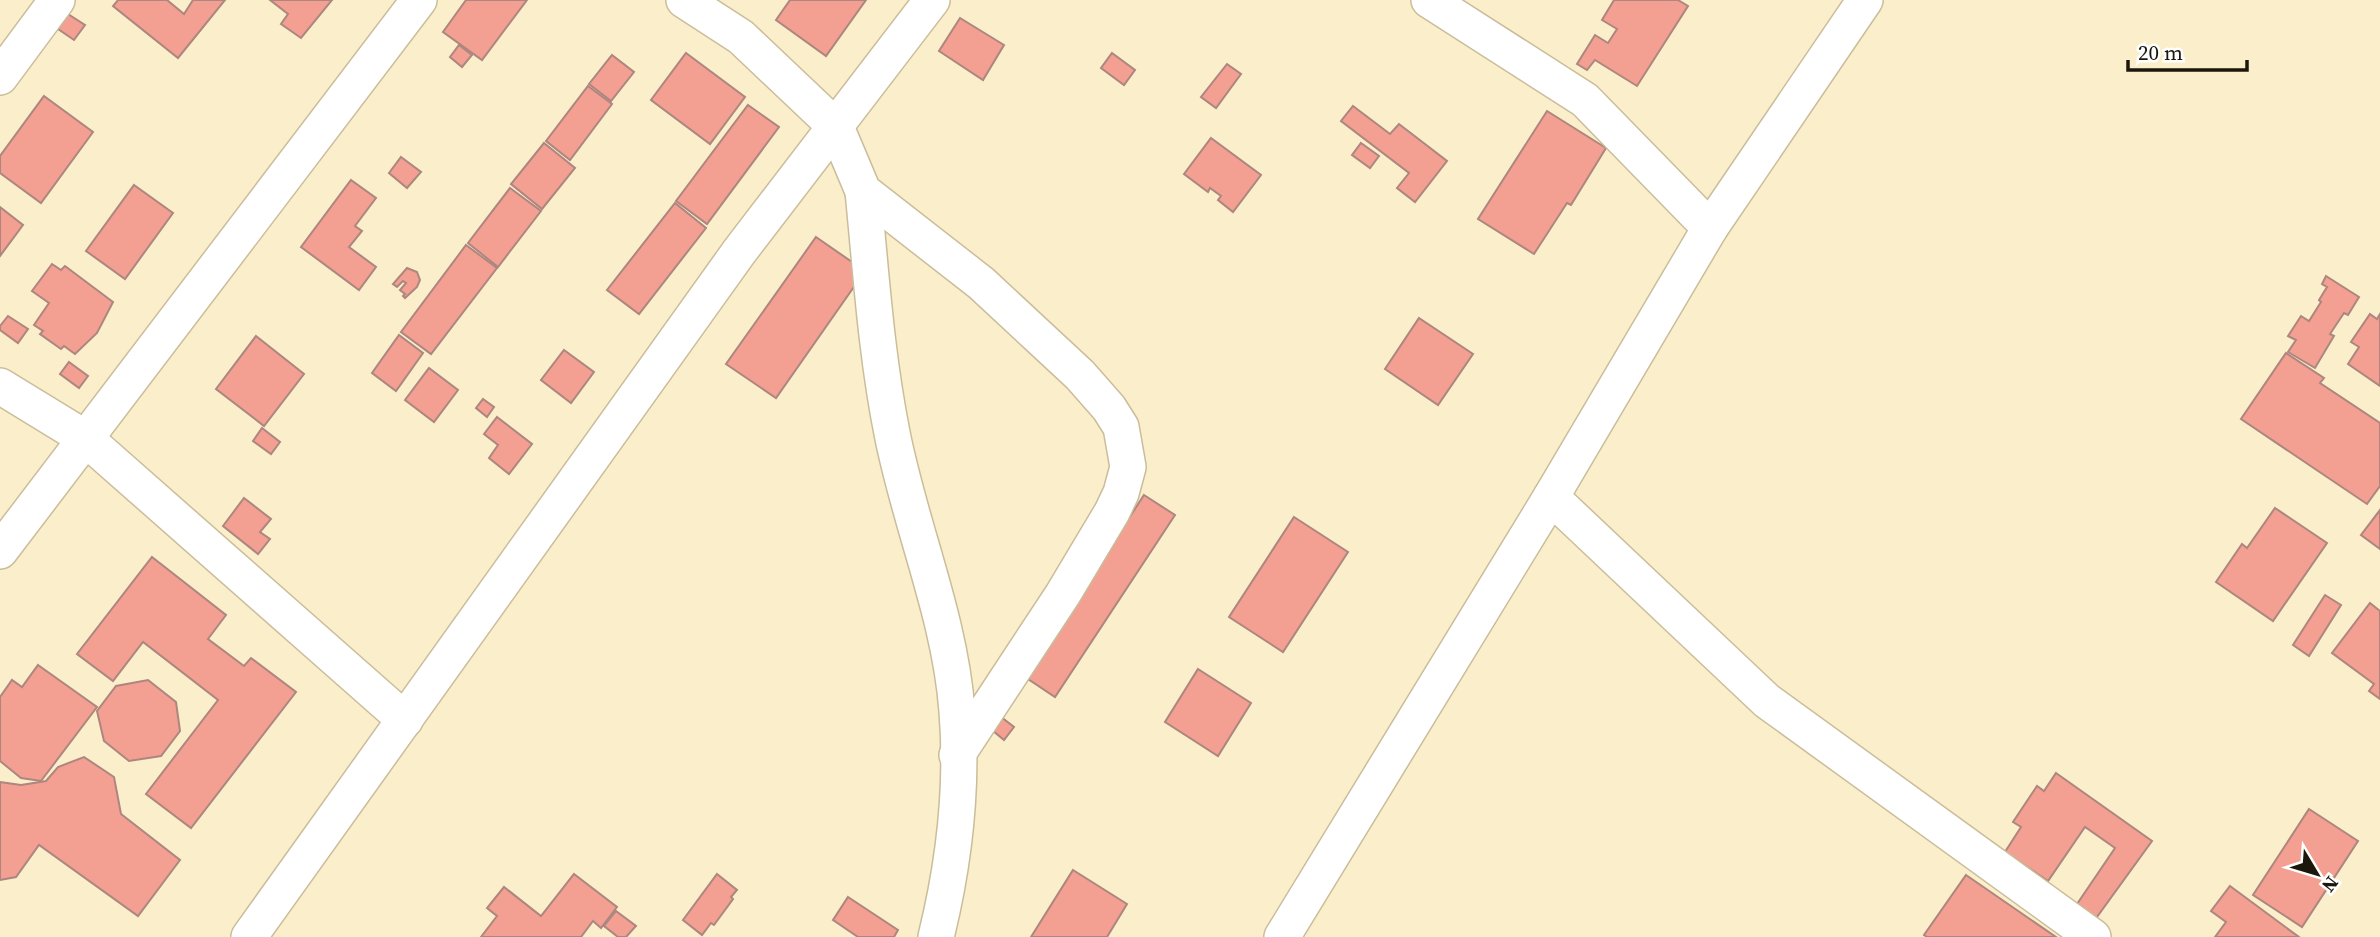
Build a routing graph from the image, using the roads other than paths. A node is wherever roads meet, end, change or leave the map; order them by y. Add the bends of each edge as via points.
1 (57, 0) edge
2 (419, 0) edge
3 (684, 0) edge
4 (932, 0) edge
5 (1429, 0) edge
6 (1865, 0) edge
7 (0, 77) edge
8 (836, 127) junction
9 (863, 191) junction
10 (1710, 228) junction
11 (0, 386) edge
12 (85, 438) junction
13 (1551, 497) junction
14 (0, 551) edge
15 (405, 720) junction
16 (957, 755) junction
17 (249, 937) edge
18 (936, 937) edge
19 (1282, 937) edge
20 (2093, 937) edge

1 - 7 street
2 - 12 street
3 - 8 street via 741,37
4 - 8 street
5 - 10 street via 1585,100
6 - 10 street
8 - 9 street
8 - 15 street via 739,253
9 - 16 street via 879,361 909,509 946,648 957,710
9 - 16 street via 981,284 1080,375 1109,408 1125,442 1128,467 1112,512
10 - 13 street
11 - 12 street
12 - 14 street
12 - 15 street
13 - 19 street
13 - 20 street via 1766,701
15 - 17 street
16 - 18 street via 956,822

